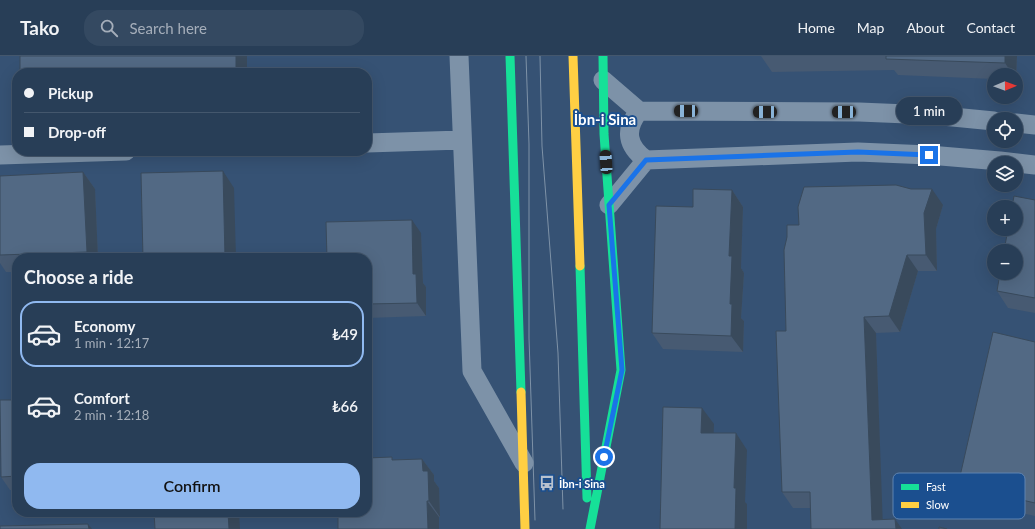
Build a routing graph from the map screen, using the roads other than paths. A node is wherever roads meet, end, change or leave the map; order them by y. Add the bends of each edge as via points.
1 (459, 56) edge
2 (510, 56) edge
3 (573, 56) edge
4 (603, 56) edge
5 (603, 80) junction
6 (639, 111) junction
7 (987, 119) edge
8 (1023, 124) edge
9 (1035, 125) edge
10 (462, 140) junction
11 (372, 143) edge
12 (0, 155) edge
13 (12, 155) edge
14 (646, 160) junction
15 (1035, 165) edge
16 (609, 205) junction
17 (524, 463) junction
18 (525, 529) edge
19 (589, 529) edge

1 - 10 street
2 - 17 main road
3 - 19 main road
4 - 5 main road
5 - 6 street
5 - 16 main road
6 - 7 street via 859,112
6 - 14 street via 633,119 630,139 633,148
8 - 9 street
10 - 11 street
10 - 17 street via 472,371
12 - 13 street
14 - 15 street via 858,152
14 - 16 street
16 - 19 main road via 622,370
17 - 18 main road

